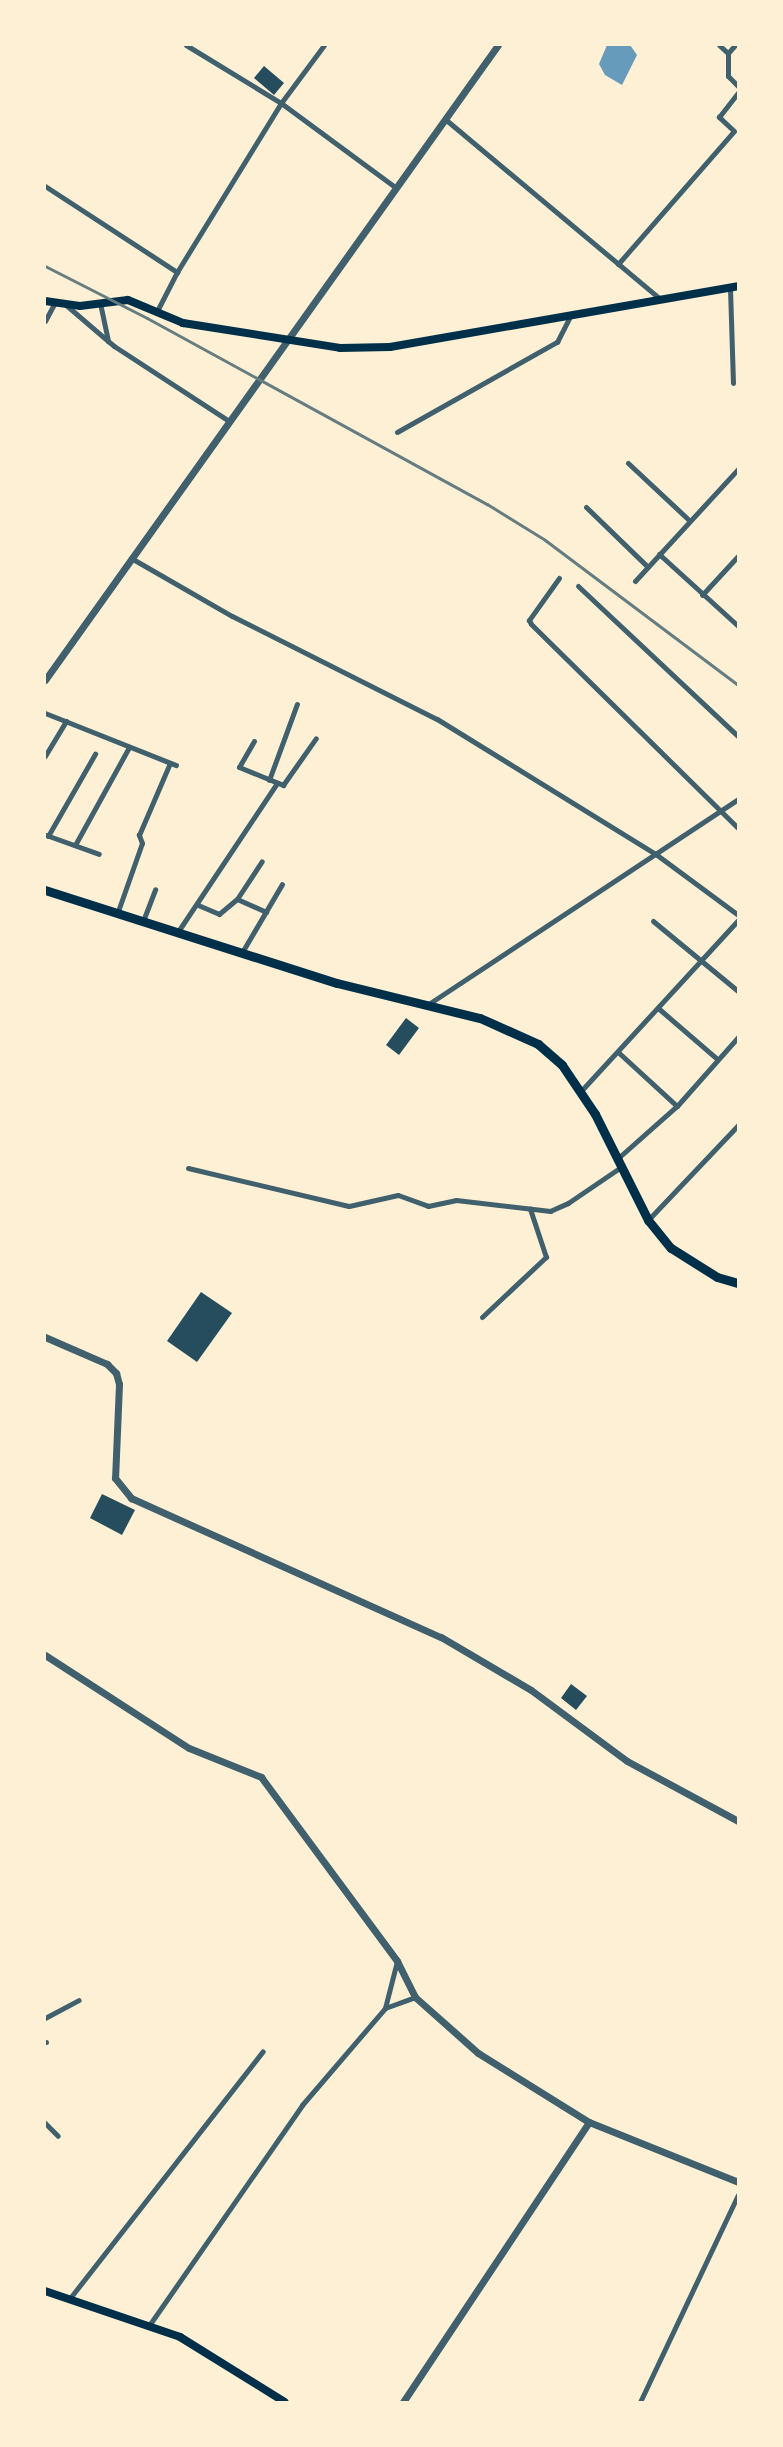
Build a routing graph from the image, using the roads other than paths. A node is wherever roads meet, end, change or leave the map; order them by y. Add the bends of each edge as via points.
1 (186, 45) edge
2 (324, 45) edge
3 (498, 45) edge
4 (719, 45) edge
5 (735, 45) edge
6 (728, 53) junction
7 (738, 86) edge
8 (738, 93) edge
9 (281, 103) junction
10 (445, 119) junction
11 (45, 186) edge
12 (395, 187) junction
13 (618, 264) junction
14 (177, 272) junction
15 (734, 287) edge
16 (45, 301) edge
17 (662, 301) junction
18 (60, 302) junction
19 (100, 303) junction
20 (157, 311) junction
21 (570, 316) junction
22 (45, 321) edge
23 (108, 340) junction
24 (286, 342) junction
25 (734, 383) dead end
26 (229, 421) junction
27 (397, 432) dead end
28 (628, 463) dead end
29 (738, 469) edge
30 (586, 507) dead end
31 (689, 520) junction
32 (659, 554) junction
33 (738, 556) edge
34 (131, 558) junction
35 (648, 567) junction
36 (560, 578) dead end
37 (635, 581) dead end
38 (578, 586) dead end
39 (702, 595) junction
40 (738, 626) edge
41 (45, 680) edge
42 (297, 704) dead end
43 (45, 713) edge
44 (66, 721) junction
45 (738, 736) edge
46 (316, 738) dead end
47 (254, 741) dead end
48 (129, 747) junction
49 (95, 754) dead end
50 (45, 756) edge
51 (269, 780) junction
52 (277, 783) junction
53 (738, 799) edge
54 (720, 812) junction
55 (738, 828) edge
56 (46, 835) edge
57 (75, 845) junction
58 (99, 854) dead end
59 (657, 855) junction
60 (262, 861) dead end
61 (282, 884) dead end
62 (155, 889) dead end
63 (45, 890) edge
64 (237, 899) junction
65 (198, 904) junction
66 (266, 912) junction
67 (117, 914) junction
68 (738, 915) edge
69 (738, 920) edge
70 (653, 921) dead end
71 (142, 923) junction
72 (177, 934) junction
73 (241, 954) junction
74 (704, 961) junction
75 (738, 991) edge
76 (427, 1005) junction
77 (658, 1008) junction
78 (738, 1037) edge
79 (618, 1052) junction
80 (717, 1059) junction
81 (580, 1092) junction
82 (677, 1106) junction
83 (738, 1125) edge
84 (619, 1163) junction
85 (188, 1168) dead end
86 (530, 1209) junction
87 (648, 1220) junction
88 (738, 1283) edge
89 (482, 1317) dead end
90 (45, 1337) edge
91 (45, 1655) edge
92 (738, 1821) edge
93 (397, 1961) junction
94 (415, 1997) junction
95 (79, 2000) dead end
96 (385, 2008) junction
97 (45, 2018) edge
98 (263, 2051) dead end
99 (589, 2122) junction
100 (45, 2123) edge
101 (58, 2136) dead end
102 (738, 2182) edge
103 (738, 2195) edge
104 (45, 2291) edge
105 (70, 2298) junction
106 (150, 2324) junction
107 (285, 2402) edge
108 (403, 2402) edge
109 (640, 2402) edge

1 - 9 street
2 - 9 street
3 - 10 street
4 - 6 street
5 - 6 street
6 - 7 street via 728,76
8 - 13 street via 719,117 734,131
9 - 12 street
9 - 14 street
10 - 12 street
10 - 13 street
11 - 14 street
12 - 24 street
13 - 17 street
14 - 20 street
15 - 17 main road
15 - 25 street
16 - 18 main road
17 - 21 main road
18 - 19 main road
18 - 22 street
18 - 23 street
19 - 20 main road via 128,300
19 - 23 street
20 - 24 main road via 183,323
21 - 24 main road via 390,347 340,348
21 - 27 street via 557,342
23 - 26 street
24 - 26 street
26 - 34 street
28 - 31 street
29 - 31 street
30 - 35 street
31 - 32 street
32 - 35 street
32 - 39 street
33 - 39 street
34 - 41 street
34 - 59 street via 232,616 437,719
35 - 37 street
36 - 54 street via 529,620 531,624
38 - 45 street
39 - 40 street
42 - 51 street
43 - 44 street
44 - 48 street
44 - 50 street
46 - 52 street via 286,783
47 - 51 street via 239,767
48 - 57 street
48 - 67 street via 173,764 139,835 142,843
49 - 56 street
51 - 52 street
52 - 65 street
53 - 54 street
54 - 55 street
54 - 59 street
56 - 57 street
57 - 58 street
59 - 68 street
59 - 76 street
60 - 64 street
61 - 66 street
62 - 71 street
63 - 67 highway
64 - 65 street via 219,914
64 - 66 street
65 - 72 street
66 - 73 street
67 - 71 highway
69 - 74 street
70 - 74 street
71 - 72 highway
72 - 73 highway
73 - 76 highway
74 - 75 street
74 - 77 street
76 - 81 highway via 497,1024 538,1044 562,1065
77 - 79 street
77 - 80 street
78 - 80 street
79 - 81 street
79 - 82 street
80 - 82 street
81 - 84 highway
82 - 84 street
83 - 87 street
84 - 86 street via 568,1203 550,1211
84 - 87 highway
85 - 86 street via 349,1206 398,1195 428,1206 456,1200
86 - 89 street via 546,1257
87 - 88 highway via 680,1256 717,1277
90 - 92 street via 107,1364 116,1373 119,1384 115,1478 131,1498 441,1637 531,1690 627,1761
91 - 93 street via 189,1748 261,1777
93 - 94 street
93 - 96 street
94 - 96 street
94 - 99 street via 478,2053
95 - 97 street
96 - 106 street via 302,2105
98 - 105 street
99 - 102 street
99 - 108 street
100 - 101 street
103 - 109 street
104 - 105 main road
105 - 106 main road
106 - 107 main road via 198,2348

